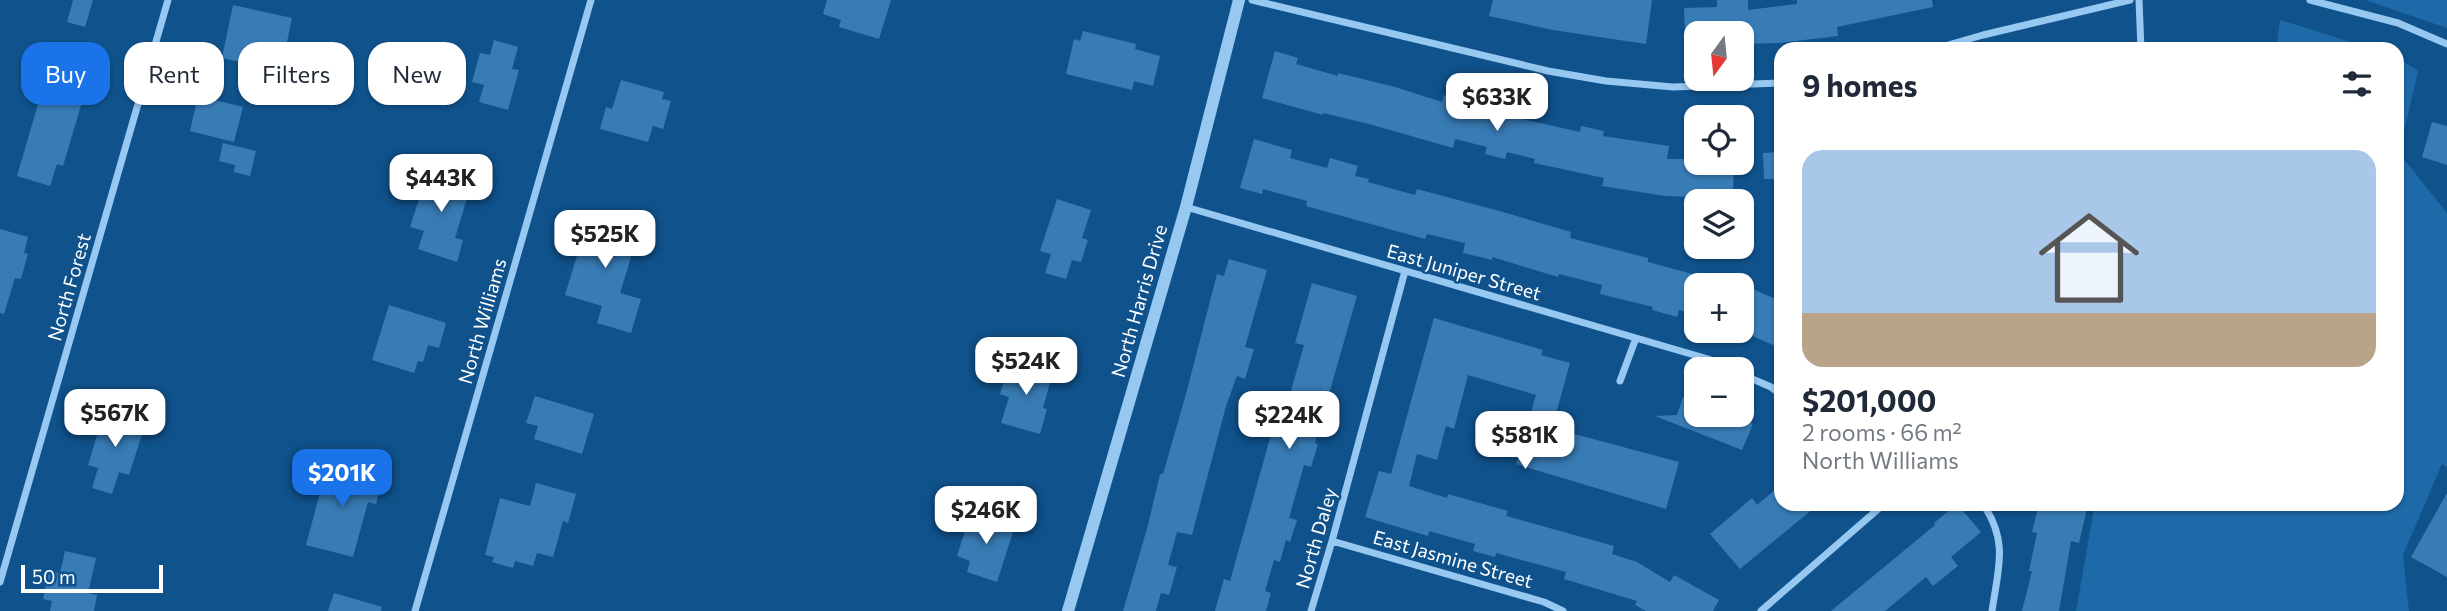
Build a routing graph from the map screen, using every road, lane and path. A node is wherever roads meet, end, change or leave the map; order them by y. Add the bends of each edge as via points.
1 (168, 0) edge
2 (591, 0) edge
3 (1239, 0) edge
4 (1252, 0) edge
5 (2130, 0) edge
6 (2139, 0) edge
7 (2311, 0) edge
8 (1958, 42) edge
9 (2141, 42) edge
10 (2447, 44) edge
11 (1774, 83) edge
12 (1186, 207) junction
13 (1405, 271) junction
14 (1636, 338) junction
15 (1701, 357) edge
16 (1754, 380) edge
17 (1620, 382) dead end
18 (1774, 389) edge
19 (1876, 511) edge
20 (1988, 511) edge
21 (1332, 541) junction
22 (0, 582) edge
23 (415, 611) edge
24 (1068, 611) edge
25 (1311, 611) edge
26 (1563, 611) edge
27 (1761, 611) edge
28 (1992, 611) edge

1 - 22 street, North Forest
2 - 23 street, North Williams
3 - 12 street, North Harris Drive
4 - 11 street via 1606,81 1673,87
5 - 8 street
6 - 9 street
7 - 10 street via 2398,23
12 - 13 street, East Juniper Street
12 - 24 street, North Harris Drive
13 - 14 street, East Juniper Street
13 - 21 street, North Daley
14 - 15 street, East Juniper Street
14 - 17 street
16 - 18 street
19 - 27 street
20 - 28 street via 2000,538
21 - 25 street, North Daley
21 - 26 street, East Jasmine Street

